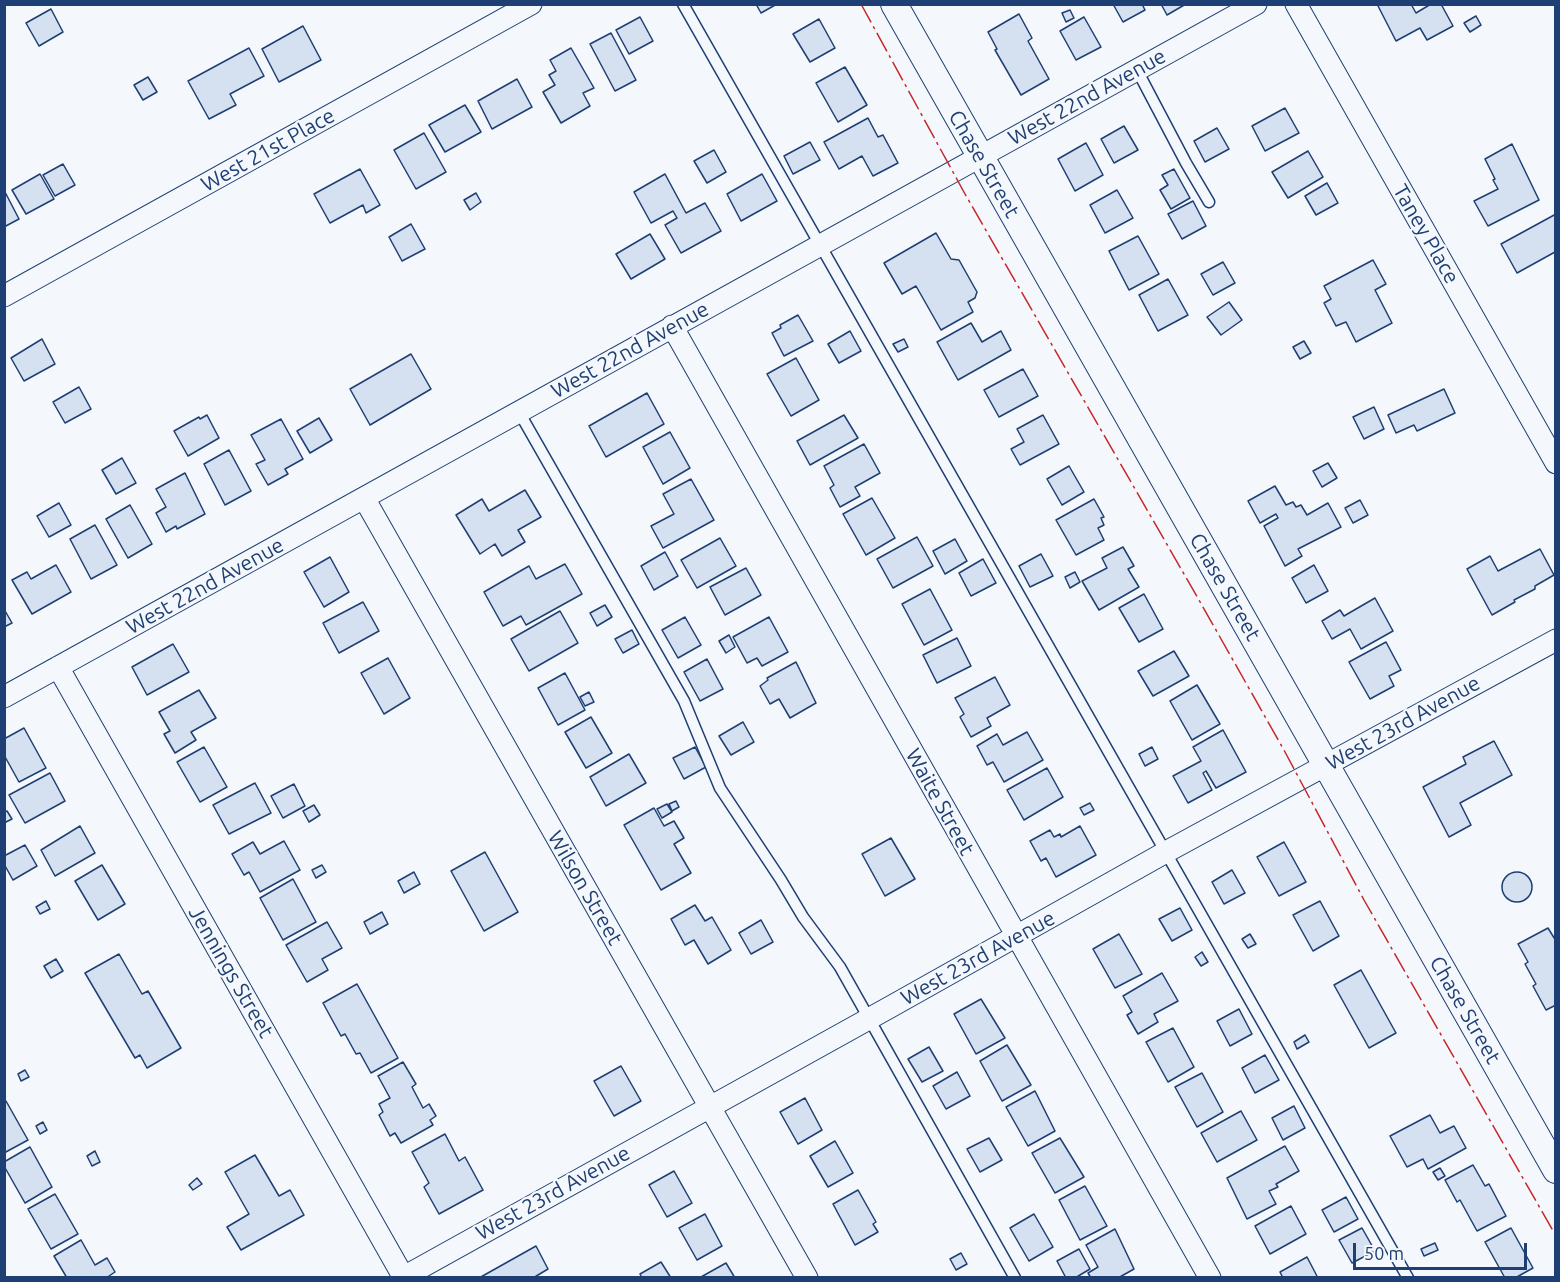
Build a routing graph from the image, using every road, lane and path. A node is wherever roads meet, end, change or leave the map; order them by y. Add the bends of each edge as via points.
1 (531, 4) edge
2 (683, 4) edge
3 (894, 4) edge
4 (1256, 4) edge
5 (1296, 4) edge
6 (1137, 70) junction
7 (980, 156) junction
8 (1209, 202) dead end
9 (820, 244) junction
10 (4, 297) edge
11 (672, 326) junction
12 (519, 412) junction
13 (1556, 463) edge
14 (364, 498) junction
15 (1556, 640) edge
16 (58, 667) junction
17 (4, 697) edge
18 (1326, 766) junction
19 (1166, 852) junction
20 (1016, 937) junction
21 (868, 1020) junction
22 (709, 1107) junction
23 (1556, 1170) edge
24 (403, 1277) edge
25 (807, 1278) edge
26 (1015, 1278) edge
27 (1210, 1278) edge
28 (1408, 1278) edge

1 - 10 street, West 21st Place
2 - 9 lane
3 - 7 street, Chase Street
4 - 6 street, West 22nd Avenue
5 - 13 street, Taney Place
6 - 7 street, West 22nd Avenue
6 - 8 lane
7 - 9 street, West 22nd Avenue
7 - 18 street, Chase Street
9 - 11 street, West 22nd Avenue
9 - 19 lane
11 - 12 street, West 22nd Avenue
11 - 20 street, Waite Street
12 - 14 street, West 22nd Avenue
12 - 21 lane via 684,701 720,789 840,967
14 - 16 street, West 22nd Avenue
14 - 22 street, Wilson Street
15 - 18 street, West 23rd Avenue
16 - 17 street, West 22nd Avenue
16 - 24 street, Jennings Street
18 - 19 street, West 23rd Avenue
18 - 23 street, Chase Street
19 - 20 street, West 23rd Avenue
19 - 28 lane
20 - 21 street, West 23rd Avenue
20 - 27 street, Waite Street
21 - 22 street, West 23rd Avenue
21 - 26 lane
22 - 24 street, West 23rd Avenue
22 - 25 street, Wilson Street

